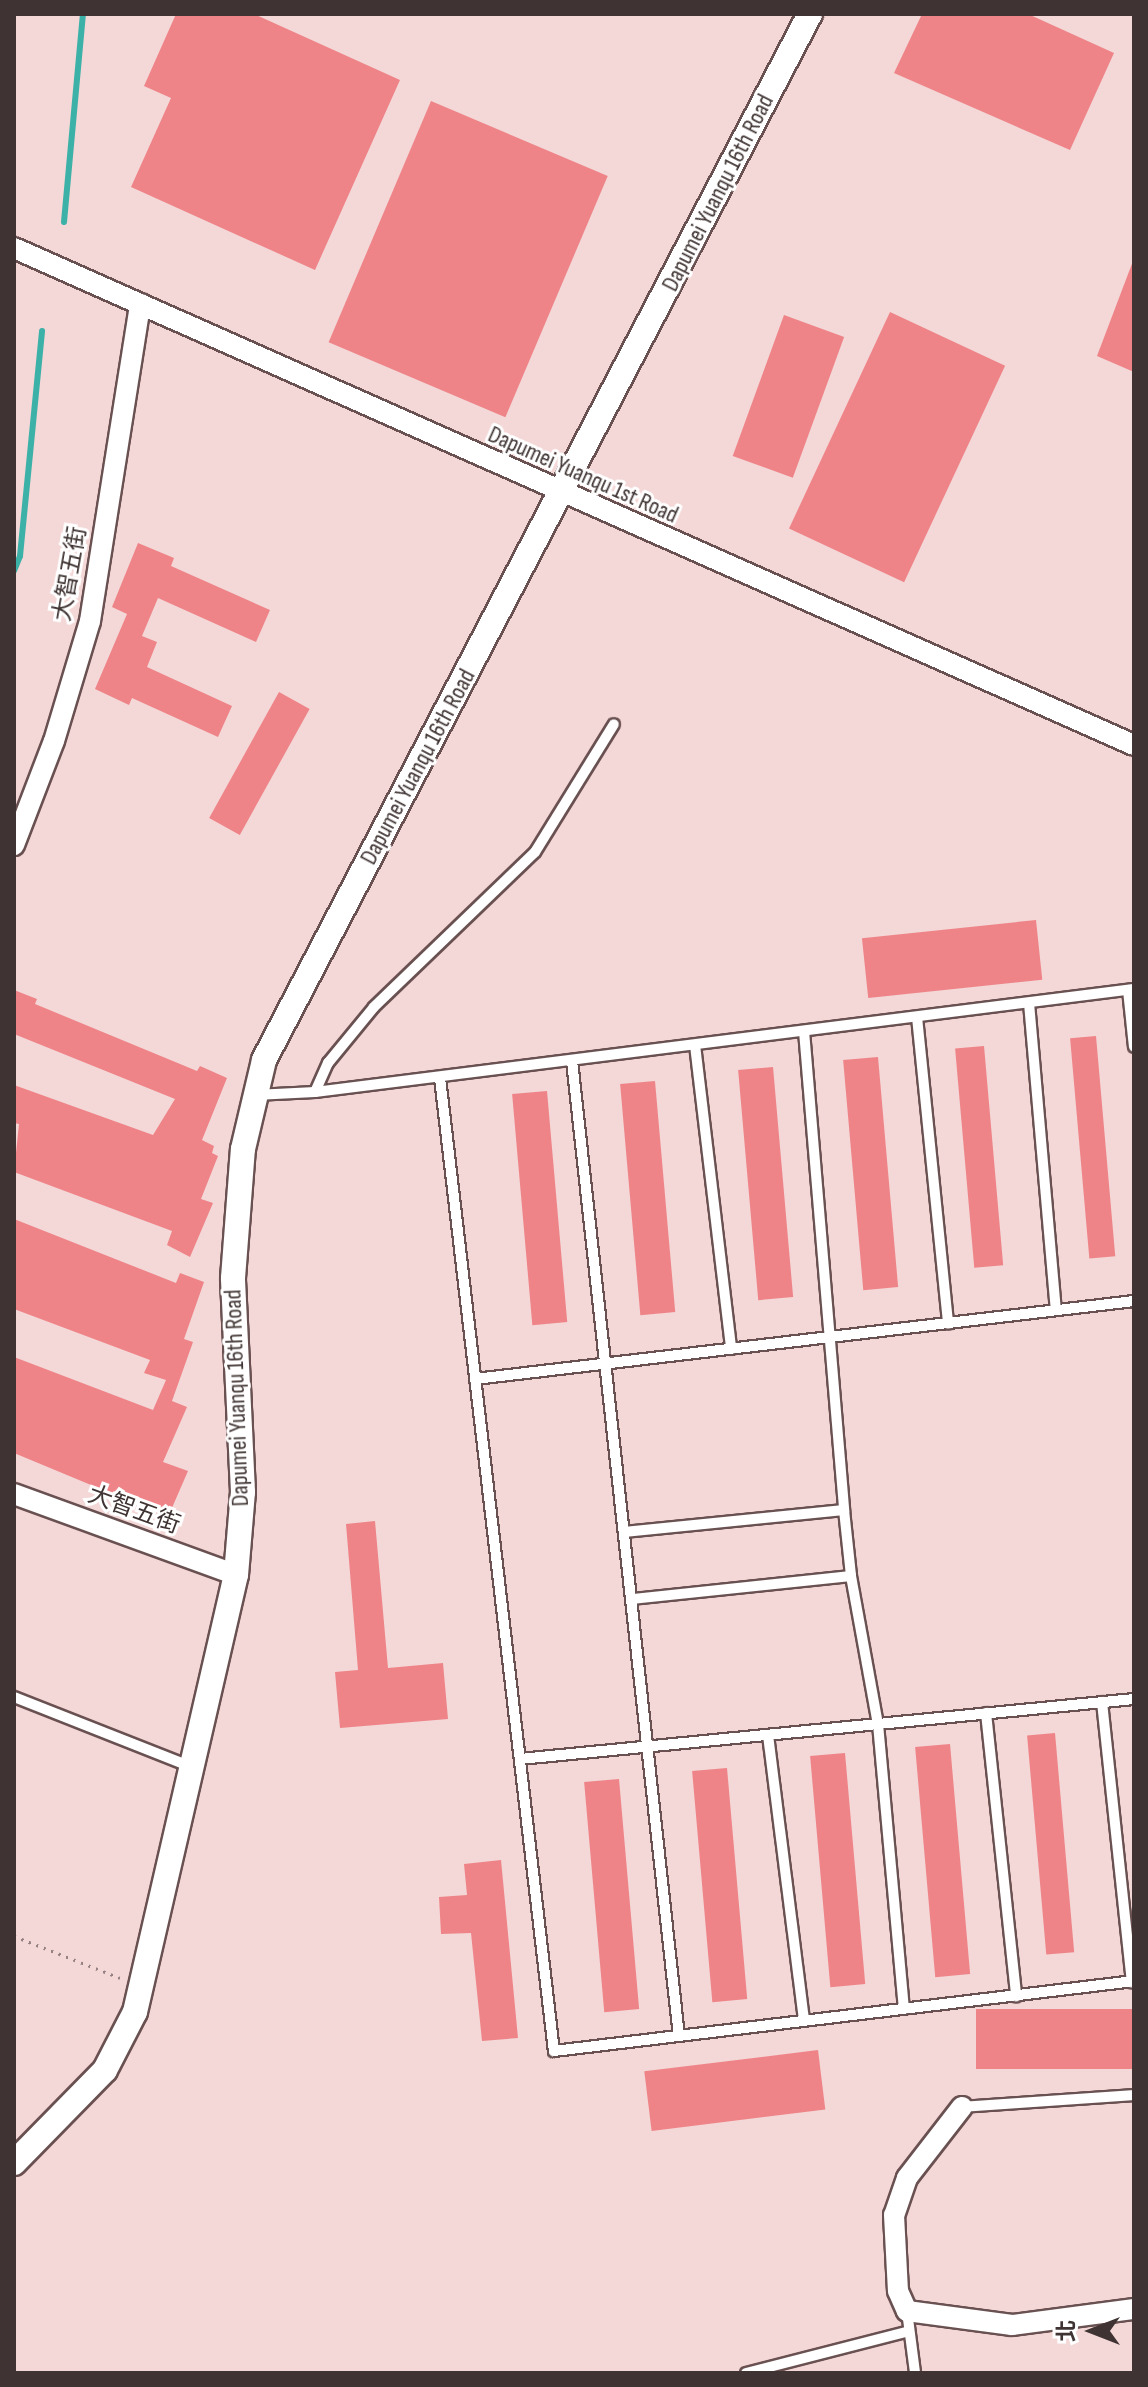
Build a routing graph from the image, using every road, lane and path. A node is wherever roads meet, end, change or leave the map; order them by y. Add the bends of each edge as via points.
1 (810, 14) edge
2 (14, 248) edge
3 (140, 304) junction
4 (562, 495) junction
5 (614, 724) dead end
6 (1134, 743) edge
7 (14, 845) edge
8 (1131, 989) edge
9 (1029, 1003) junction
10 (917, 1017) junction
11 (804, 1031) junction
12 (695, 1045) junction
13 (1134, 1047) edge
14 (572, 1061) junction
15 (440, 1078) junction
16 (315, 1092) junction
17 (253, 1095) junction
18 (1134, 1301) edge
19 (1056, 1310) junction
20 (948, 1323) junction
21 (832, 1337) junction
22 (731, 1349) junction
23 (605, 1363) junction
24 (475, 1379) junction
25 (14, 1494) edge
26 (844, 1510) junction
27 (624, 1532) junction
28 (236, 1575) junction
29 (851, 1576) junction
30 (631, 1599) junction
31 (14, 1697) edge
32 (1134, 1699) edge
33 (1102, 1702) junction
34 (986, 1713) junction
35 (878, 1724) junction
36 (768, 1735) junction
37 (648, 1747) junction
38 (520, 1759) junction
39 (189, 1766) junction
40 (14, 1936) edge
41 (1133, 1982) edge
42 (139, 1985) junction
43 (1016, 1996) junction
44 (904, 2009) junction
45 (804, 2021) junction
46 (679, 2036) junction
47 (1134, 2095) edge
48 (962, 2107) joint
49 (14, 2163) edge
50 (1134, 2309) edge
51 (908, 2321) junction
52 (746, 2373) edge
53 (915, 2373) edge

1 - 4 street, Dapumei Yuanqu 16th Road
2 - 3 street, Dapumei Yuanqu 1st Road
3 - 4 street, Dapumei Yuanqu 1st Road
3 - 7 street, 大智五街 via 90,621 54,741
4 - 6 street, Dapumei Yuanqu 1st Road
4 - 17 street, Dapumei Yuanqu 16th Road via 264,1060
5 - 16 lane via 535,852 374,1007 328,1063
8 - 9 lane
8 - 13 lane
9 - 10 lane
9 - 19 lane
10 - 11 lane
10 - 20 lane
11 - 12 lane
11 - 21 lane
12 - 14 lane
12 - 22 lane
14 - 15 lane
14 - 23 lane
15 - 16 lane
15 - 24 lane
16 - 17 lane
17 - 28 street, Dapumei Yuanqu 16th Road via 243,1149 233,1278 243,1492
18 - 19 lane
19 - 20 lane
20 - 21 lane
21 - 22 lane
21 - 26 lane
22 - 23 lane
23 - 24 lane
23 - 27 lane
24 - 38 lane
25 - 28 street, 大智五街
26 - 27 lane
26 - 29 lane
27 - 30 lane
28 - 39 street, Dapumei Yuanqu 16th Road
29 - 30 lane
29 - 35 lane
30 - 37 lane
31 - 39 lane
32 - 33 lane
33 - 34 lane
33 - 41 lane
34 - 35 lane
34 - 43 lane
35 - 36 lane
35 - 44 lane
36 - 37 lane
36 - 45 lane
37 - 38 lane
37 - 46 lane
38 - 46 lane via 554,2051
39 - 42 street, Dapumei Yuanqu 16th Road
40 - 42 path
41 - 43 lane
42 - 49 street, Dapumei Yuanqu 16th Road via 135,2012 105,2070
43 - 44 lane
44 - 45 lane
45 - 46 lane
47 - 48 lane
48 - 51 street via 907,2178 894,2215 898,2291
50 - 51 street via 1012,2325
51 - 52 lane
51 - 53 lane

